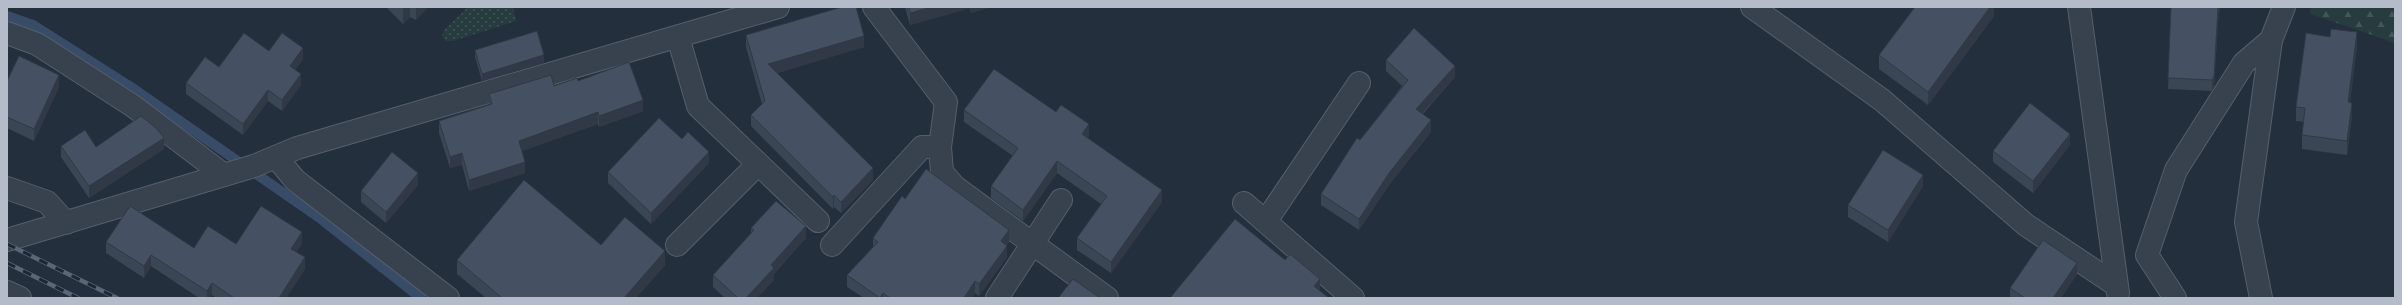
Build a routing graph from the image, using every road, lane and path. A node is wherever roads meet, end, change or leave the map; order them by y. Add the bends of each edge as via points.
1 (778, 7) edge
2 (874, 7) edge
3 (1752, 7) edge
4 (2079, 7) edge
5 (2284, 7) edge
6 (7, 33) edge
7 (678, 37) junction
8 (2271, 40) junction
9 (1359, 83) dead end
10 (940, 147) junction
11 (276, 157) junction
12 (758, 164) junction
13 (238, 171) junction
14 (7, 188) edge
15 (1061, 200) dead end
16 (1244, 203) dead end
17 (818, 221) dead end
18 (1266, 221) junction
19 (66, 223) junction
20 (7, 240) edge
21 (1032, 244) junction
22 (832, 245) dead end
23 (677, 246) dead end
24 (2117, 291) edge
25 (7, 292) edge
26 (20, 298) edge
27 (448, 298) edge
28 (997, 298) edge
29 (1107, 298) edge
30 (1353, 298) edge
31 (2175, 298) edge
32 (2261, 298) edge

1 - 7 street
2 - 10 street via 946,102
3 - 24 street via 1882,100 2026,225
4 - 24 street
5 - 8 street
6 - 13 street via 37,44
7 - 11 street via 297,148
7 - 12 street via 698,106
8 - 31 street via 2244,63 2176,170 2147,255
8 - 32 street via 2246,222
9 - 18 street
10 - 21 street via 942,172 955,187
10 - 22 street via 922,148
11 - 13 street
11 - 27 street via 295,180
12 - 17 street
12 - 23 street
13 - 19 street
14 - 19 street via 47,202
15 - 21 street
16 - 18 street
18 - 30 street
19 - 20 street
21 - 28 street
21 - 29 street
25 - 26 street

